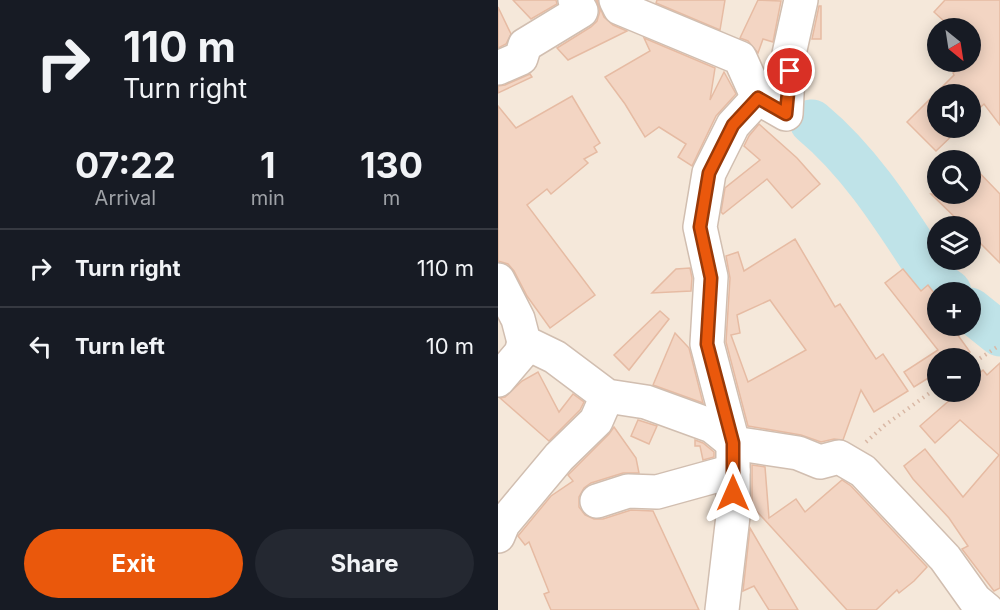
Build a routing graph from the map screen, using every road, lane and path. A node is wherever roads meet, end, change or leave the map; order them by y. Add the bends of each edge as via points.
1 (575, 0) edge
2 (616, 0) edge
3 (801, 0) edge
4 (498, 68) edge
5 (758, 98) junction
6 (498, 280) edge
7 (524, 342) junction
8 (997, 346) dead end
9 (981, 357) edge
10 (498, 380) edge
11 (927, 395) edge
12 (607, 396) junction
13 (733, 457) junction
14 (862, 471) junction
15 (597, 501) dead end
16 (498, 536) edge
17 (722, 610) edge
18 (987, 610) edge

1 - 4 street via 581,11 525,45 521,58
2 - 5 street via 620,8 740,58
3 - 5 street via 789,54 786,114
5 - 13 street via 733,125 709,173 700,227 711,278 707,344
6 - 7 street via 518,319
7 - 10 street
7 - 12 street via 555,357
8 - 9 path
11 - 14 path via 851,455
12 - 13 street via 646,402 712,426
12 - 16 street via 596,421 559,457 503,524
13 - 14 street via 798,453 820,462 839,457
13 - 15 street via 657,492 628,491
13 - 17 street via 733,516
14 - 18 street via 945,558 975,600

